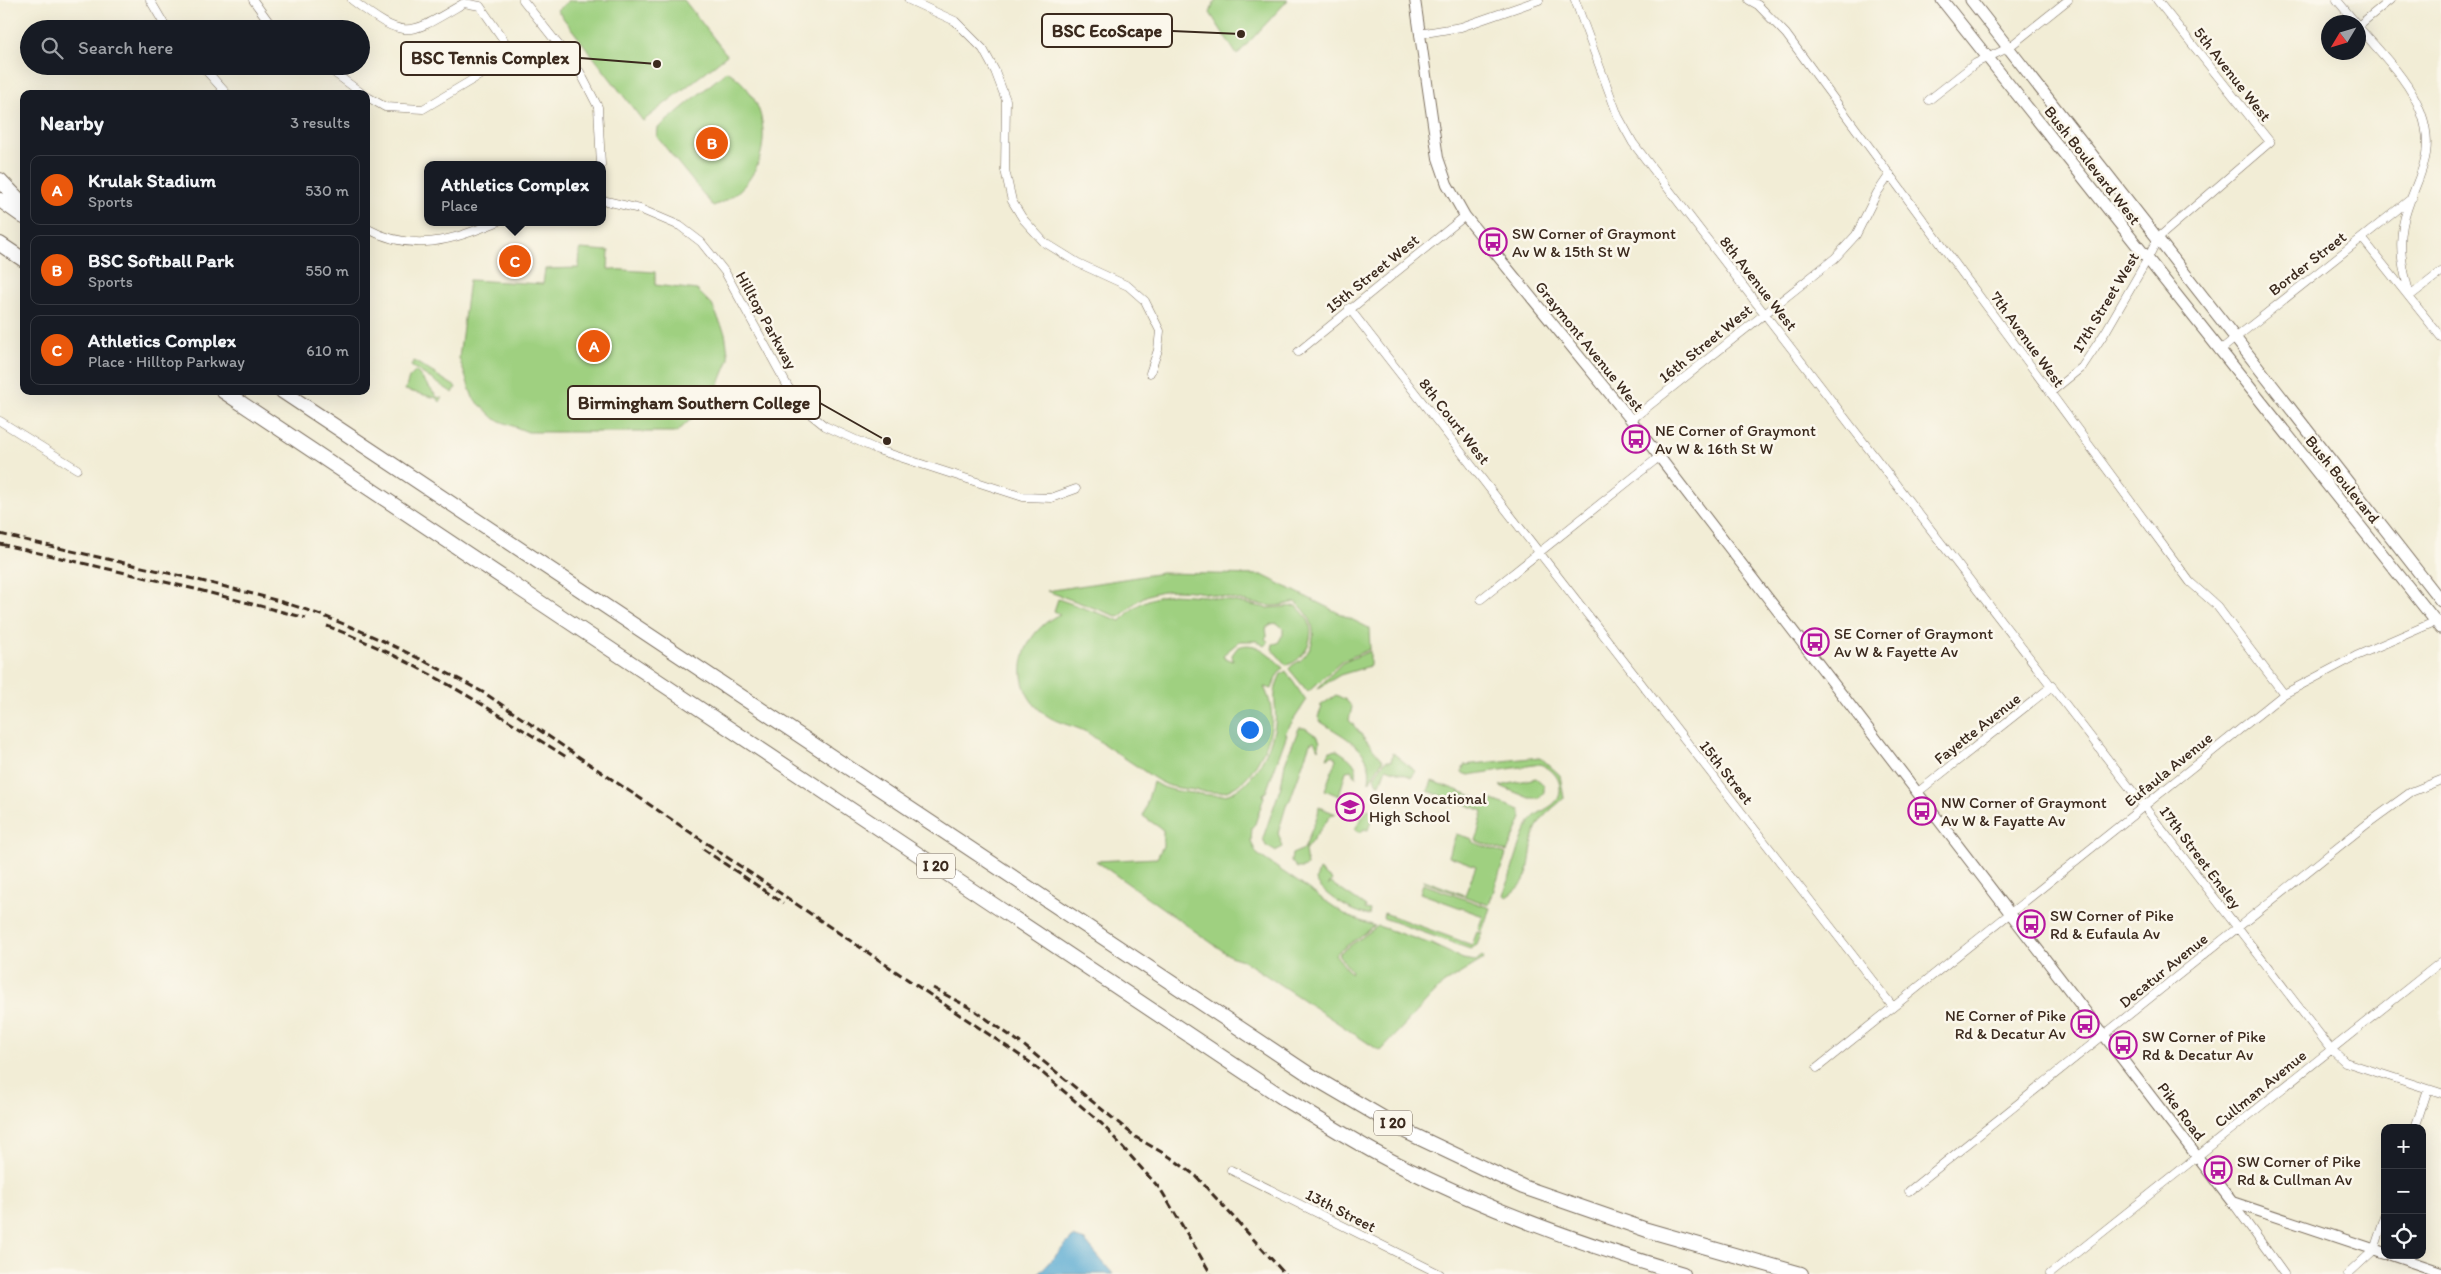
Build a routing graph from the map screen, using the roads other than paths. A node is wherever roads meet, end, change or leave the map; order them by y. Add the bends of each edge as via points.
1 (150, 0) edge
2 (253, 0) edge
3 (352, 0) edge
4 (523, 0) edge
5 (909, 0) edge
6 (1414, 0) edge
7 (1539, 0) edge
8 (1575, 0) edge
9 (1749, 0) edge
10 (1942, 0) edge
11 (1971, 0) edge
12 (2068, 0) edge
13 (2157, 0) edge
14 (2337, 0) edge
15 (2390, 0) edge
16 (2349, 15) edge
17 (162, 20) edge
18 (267, 20) edge
19 (2366, 20) edge
20 (1419, 34) junction
21 (2366, 36) edge
22 (2008, 48) junction
23 (1988, 58) junction
24 (210, 75) edge
25 (337, 75) edge
26 (223, 90) edge
27 (358, 90) edge
28 (370, 98) edge
29 (1929, 100) dead end
30 (2270, 142) joint
31 (601, 161) edge
32 (1890, 174) junction
33 (0, 180) edge
34 (2412, 198) junction
35 (0, 200) edge
36 (20, 201) edge
37 (606, 201) edge
38 (20, 214) edge
39 (1465, 216) junction
40 (487, 226) edge
41 (370, 230) edge
42 (2158, 238) junction
43 (2362, 238) junction
44 (0, 244) edge
45 (20, 257) edge
46 (2147, 260) junction
47 (2441, 272) edge
48 (2410, 296) junction
49 (1349, 308) junction
50 (1765, 314) junction
51 (2236, 337) junction
52 (2441, 337) edge
53 (2219, 350) junction
54 (1298, 352) dead end
55 (1150, 373) dead end
56 (2050, 393) junction
57 (229, 395) edge
58 (288, 395) edge
59 (1631, 420) junction
60 (0, 421) edge
61 (1659, 457) junction
62 (77, 469) dead end
63 (1076, 489) dead end
64 (1539, 552) junction
65 (1958, 563) joint
66 (1481, 599) dead end
67 (2441, 600) edge
68 (2439, 622) edge
69 (2052, 686) junction
70 (2284, 694) junction
71 (2441, 780) edge
72 (1918, 792) junction
73 (2144, 806) junction
74 (2012, 913) junction
75 (2237, 928) junction
76 (2441, 962) edge
77 (1894, 1007) junction
78 (2104, 1034) junction
79 (2331, 1049) junction
80 (1817, 1068) dead end
81 (2428, 1089) junction
82 (2441, 1093) edge
83 (2416, 1124) edge
84 (2197, 1156) junction
85 (1231, 1170) dead end
86 (1909, 1191) dead end
87 (2232, 1202) junction
88 (2381, 1229) edge
89 (2374, 1250) junction
90 (2381, 1252) edge
91 (2403, 1259) edge
92 (2056, 1272) edge
93 (2441, 1272) edge
94 (1440, 1274) edge
95 (1683, 1274) edge
96 (1801, 1274) edge
97 (2284, 1274) edge
98 (2348, 1274) edge

1 - 17 street
2 - 18 street
3 - 28 street via 382,23 406,31 424,27 464,3 480,6 514,55 423,109 385,107
4 - 31 street via 580,72 598,107
5 - 55 street via 955,21 983,49 996,71 1006,100 1005,170 1012,201 1044,242 1078,263 1128,286 1145,302 1160,331
6 - 20 street, Graymont Avenue West
7 - 20 street via 1461,27
8 - 50 street, 8th Avenue West via 1618,116 1632,143
9 - 32 street, 7th Avenue West via 1786,34
10 - 23 main road, Bush Boulevard West
11 - 22 main road, Bush Boulevard West
12 - 22 street
13 - 30 street, 5th Avenue West
14 - 16 street
15 - 19 street
20 - 39 street, Graymont Avenue West via 1438,158 1446,184
21 - 34 street via 2408,86 2421,111 2426,130 2426,152 2422,177
22 - 23 street
22 - 42 main road, Bush Boulevard West
23 - 29 street via 1976,63
23 - 46 main road, Bush Boulevard West
24 - 26 street
25 - 27 street
30 - 42 street, 17th Street West
32 - 50 street, 16th Street West via 1876,193 1856,235 1834,258
32 - 56 street, 7th Avenue West
33 - 36 highway
34 - 43 street, Border Street
34 - 48 street via 2403,225 2401,263
35 - 38 highway
37 - 63 street, Hilltop Parkway via 640,208 680,226 701,242 725,272 788,387 824,426 878,450 1023,497 1051,498
39 - 49 street, 15th Street West
39 - 59 street, Graymont Avenue West
40 - 41 street via 457,238 429,244 396,240
42 - 46 street, 17th Street West
42 - 51 main road, Bush Boulevard West
43 - 48 street
43 - 51 street, Border Street
44 - 45 highway
46 - 53 main road, Bush Boulevard West
46 - 56 street, 17th Street West via 2082,367
47 - 48 street
48 - 52 street
49 - 54 street, 15th Street West
49 - 64 street, 8th Court West
50 - 59 street, 16th Street West
50 - 65 street, 8th Avenue West
51 - 53 street, Border Street
51 - 67 main road, Bush Boulevard
53 - 68 main road, Bush Boulevard
56 - 70 street, 7th Avenue West via 2190,582 2217,606
57 - 95 highway, I 20 via 1285,1099 1396,1164 1514,1218 1595,1248
58 - 96 highway, I 20 via 1313,1077 1407,1132 1523,1186 1647,1230
59 - 61 street, Graymont Avenue West
60 - 62 street
61 - 64 street
61 - 72 street, Graymont Avenue West
64 - 66 street
64 - 77 street, 15th Street
65 - 69 street, 17th Street Ensley
68 - 70 street, Eufaula Avenue via 2356,656
69 - 72 street, Fayette Avenue
69 - 73 street, 17th Street Ensley
70 - 73 street, Eufaula Avenue
71 - 75 street, Decatur Avenue via 2411,792
72 - 74 street, Pike Road
73 - 74 street, Eufaula Avenue
73 - 75 street, 17th Street Ensley
74 - 77 street, Eufaula Avenue
74 - 78 street, Pike Road
75 - 78 street, Decatur Avenue
75 - 79 street, 17th Street Ensley
76 - 79 street, Cullman Avenue
77 - 80 street, Eufaula Avenue
78 - 84 street, Pike Road
78 - 86 street, Decatur Avenue
79 - 81 street, 17th Street Ensley via 2345,1062
79 - 84 street, Cullman Avenue
81 - 82 street, 17th Street Ensley
81 - 83 street
84 - 87 street, Pike Road
84 - 92 street, Cullman Avenue
85 - 94 street, 13th Street
87 - 89 street
87 - 97 street
88 - 89 street
89 - 90 street
89 - 98 street
91 - 93 street

